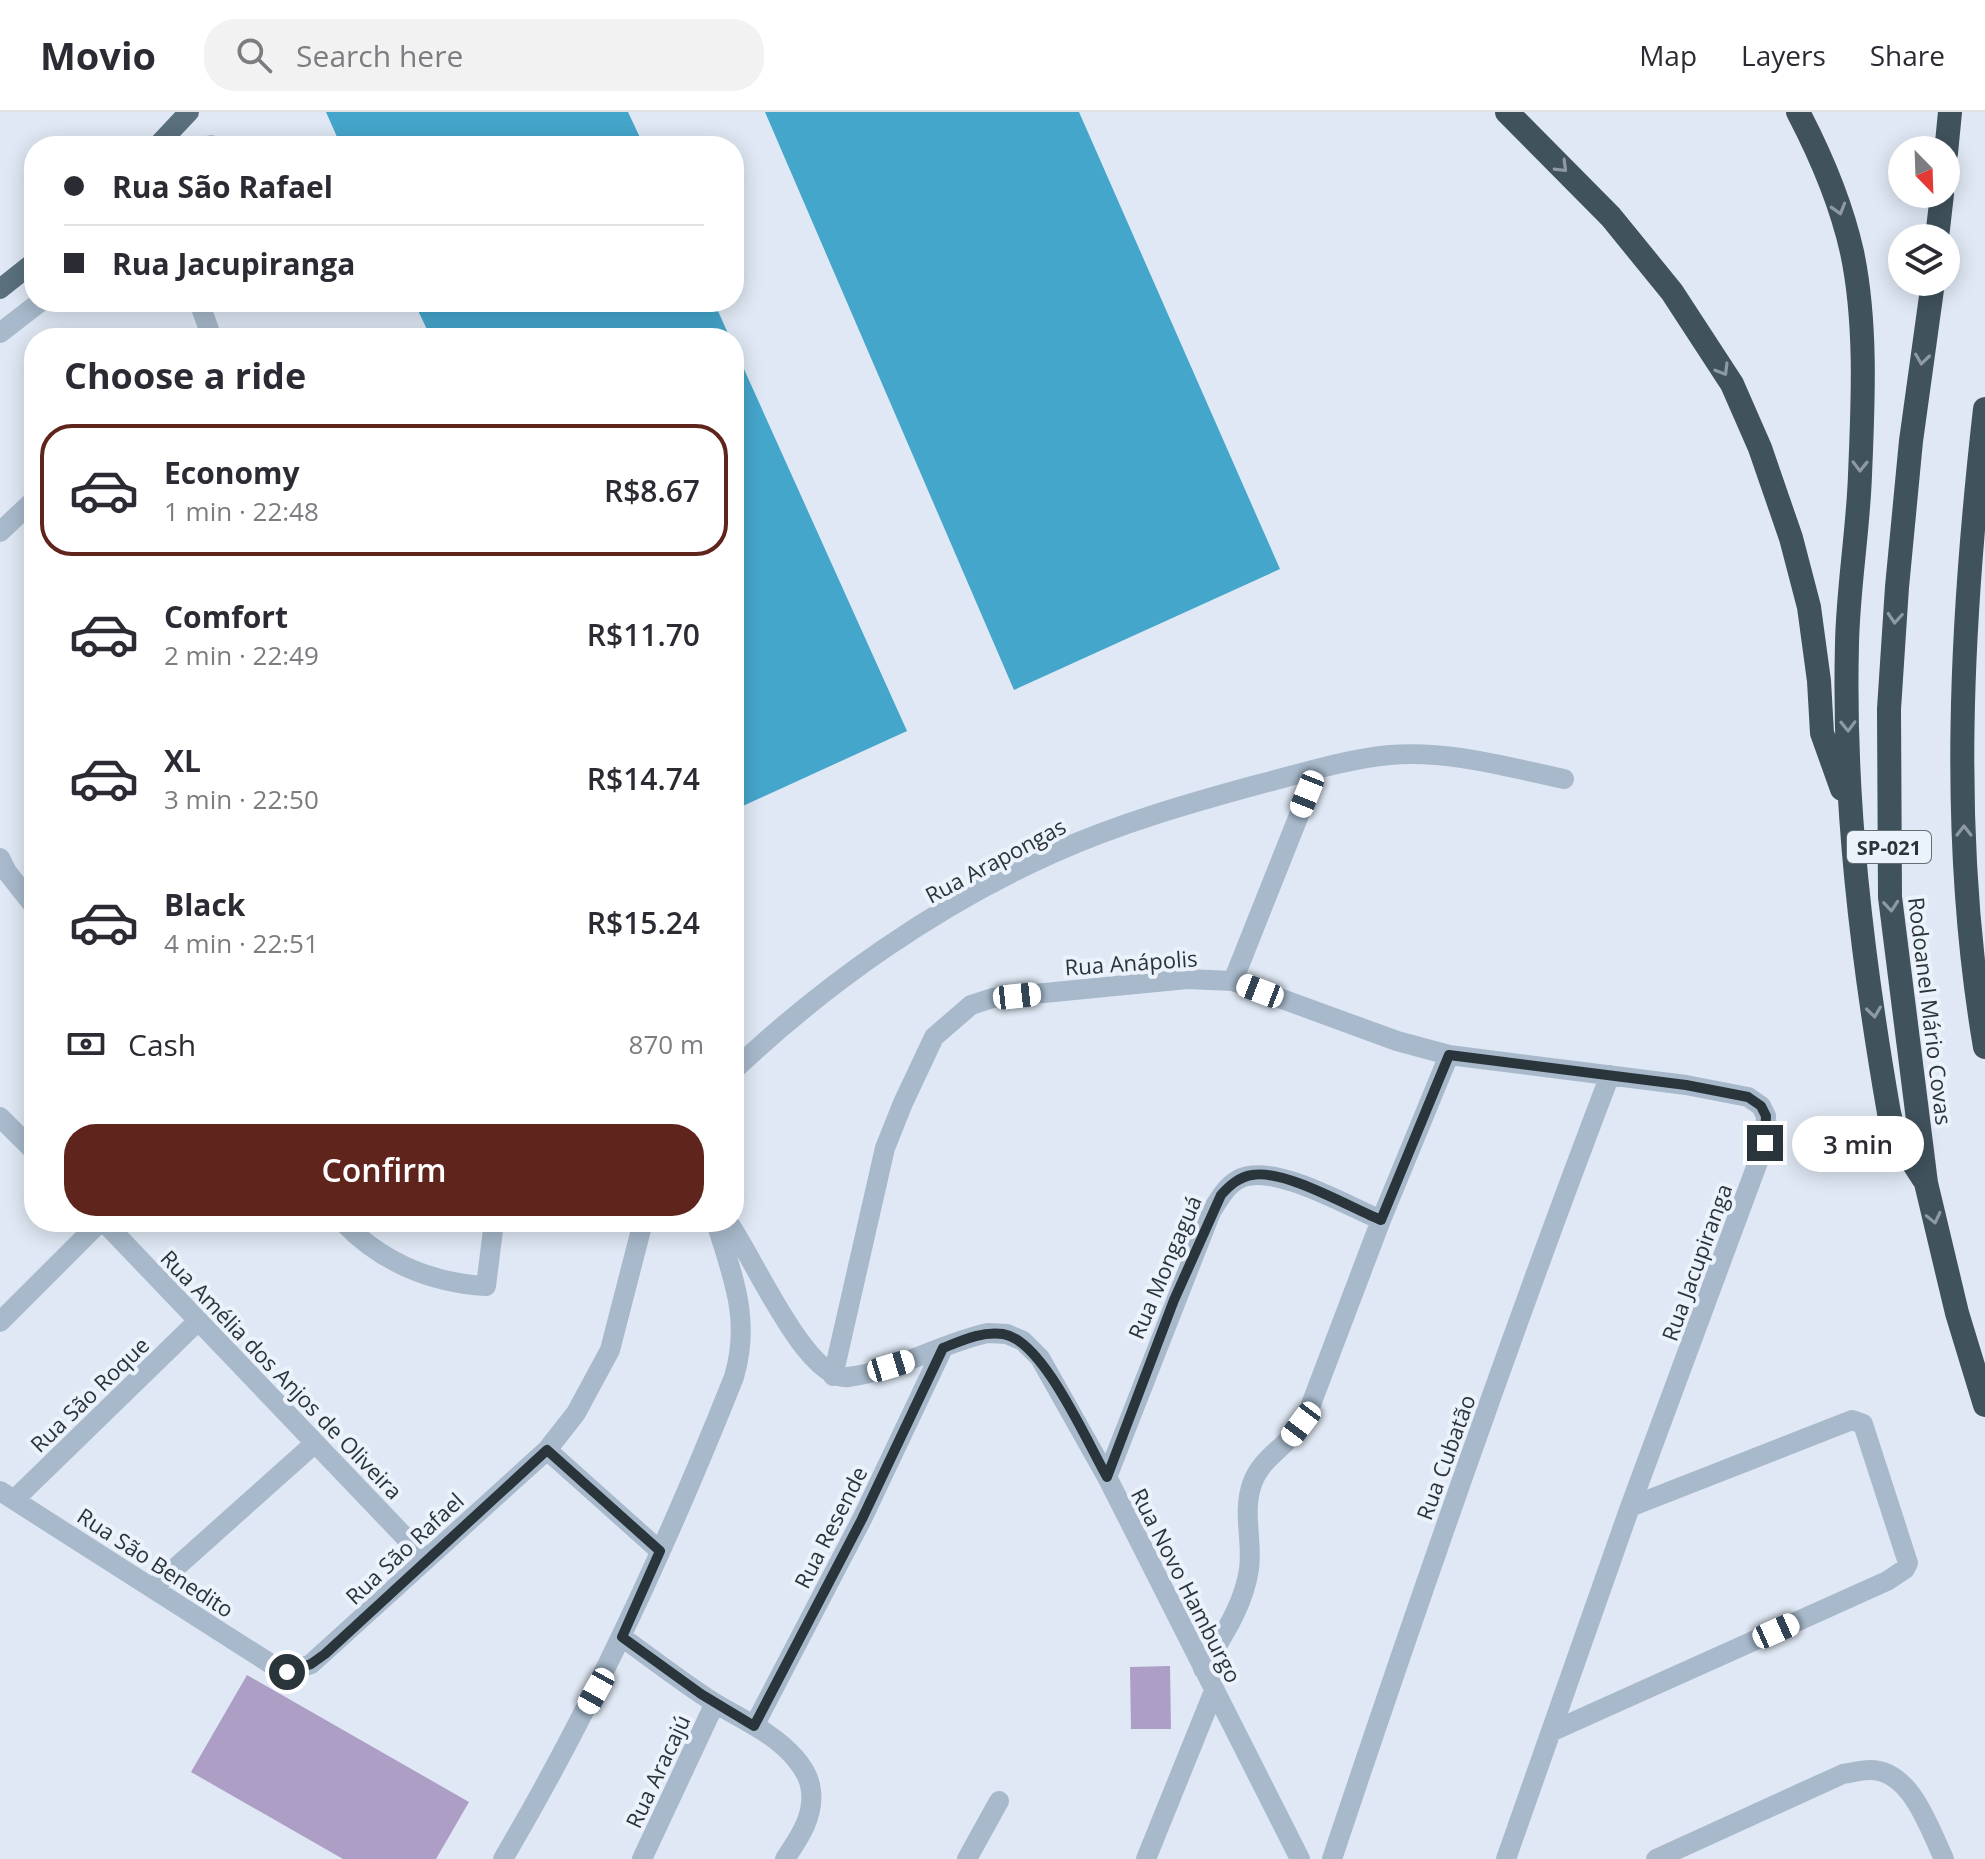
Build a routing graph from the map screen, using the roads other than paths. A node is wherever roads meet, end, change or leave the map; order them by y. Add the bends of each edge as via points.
1 (189, 112) edge
2 (1507, 112) edge
3 (1798, 112) edge
4 (1950, 112) edge
5 (166, 136) edge
6 (1947, 136) edge
7 (24, 270) edge
8 (0, 289) edge
9 (1931, 296) edge
10 (27, 312) edge
11 (0, 333) edge
12 (1985, 409) edge
13 (24, 509) edge
14 (0, 532) edge
15 (1317, 770) junction
16 (1564, 779) dead end
17 (1849, 806) junction
18 (0, 858) edge
19 (24, 893) edge
20 (1233, 981) junction
21 (1985, 1047) edge
22 (1449, 1055) junction
23 (744, 1060) edge
24 (1610, 1075) junction
25 (0, 1117) edge
26 (24, 1141) edge
27 (1926, 1183) junction
28 (1381, 1220) junction
29 (92, 1232) edge
30 (112, 1232) edge
31 (353, 1232) edge
32 (365, 1232) edge
33 (493, 1232) edge
34 (640, 1232) edge
35 (719, 1232) edge
36 (735, 1232) edge
37 (363, 1243) junction
38 (0, 1322) edge
39 (197, 1322) junction
40 (943, 1348) junction
41 (833, 1376) junction
42 (1985, 1405) edge
43 (314, 1444) junction
44 (547, 1450) junction
45 (1107, 1477) junction
46 (7, 1495) edge
47 (1630, 1507) junction
48 (660, 1551) junction
49 (426, 1559) junction
50 (154, 1587) junction
51 (622, 1637) junction
52 (1203, 1669) junction
53 (287, 1672) joint
54 (1214, 1691) junction
55 (715, 1703) junction
56 (754, 1726) junction
57 (1553, 1731) junction
58 (999, 1801) dead end
59 (503, 1859) edge
60 (642, 1859) edge
61 (785, 1859) edge
62 (967, 1859) edge
63 (1146, 1859) edge
64 (1300, 1859) edge
65 (1332, 1859) edge
66 (1506, 1859) edge
67 (1656, 1859) edge
68 (1944, 1859) edge

1 - 5 main road
2 -> 17 highway via 1620,228 1672,292 1732,384 1791,538 1809,607 1822,733
3 -> 17 highway via 1841,213 1859,306 1860,476 1847,643
4 - 6 highway
7 - 8 main road
9 -> 27 highway, Rodoanel Mário Covas / SP-021 via 1897,587 1888,794 1893,928
10 - 11 street
21 -> 12 highway, Rodoanel Mário Covas via 1965,881 1963,675
13 - 14 street
15 - 16 street, Rua Arapongas via 1391,755 1425,755 1472,759
15 - 20 street
15 - 23 street, Rua Arapongas via 1126,825 1028,866 886,949
17 -> 27 highway via 1889,1113 1894,1133
18 - 19 street
20 - 22 street, Rua Jacupiranga
20 - 41 street, Rua Anápolis via 1187,979 993,998 953,1018 934,1037 885,1148
22 - 24 street, Rua Jacupiranga
22 - 28 street
24 - 47 street, Rua Jacupiranga via 1748,1097 1761,1106 1768,1126
24 - 65 street, Rua Cubatão via 1421,1595
25 - 26 street
27 -> 42 highway, Rodoanel Mário Covas / SP-021
28 - 45 street, Rua Mongaguá via 1273,1176 1249,1175 1232,1184 1211,1212
28 - 52 street via 1310,1407 1253,1481 1246,1518 1246,1585
29 - 38 street
30 - 39 street, Rua Amélia dos Anjos de Oliveira
31 - 37 street
32 - 37 street
33 - 37 street via 486,1286 419,1272
34 - 44 street, Rua São Rafael via 610,1350 576,1413
35 - 48 street via 737,1290 741,1350
36 - 41 street via 802,1348
39 - 43 street, Rua Amélia dos Anjos de Oliveira
39 - 46 street, Rua São Roque
40 - 41 street, Rua Novo Hamburgo via 867,1373
40 - 45 street, Rua Novo Hamburgo via 988,1333 1023,1341 1040,1358
40 - 56 street, Rua Resende via 862,1519
43 - 49 street, Rua Amélia dos Anjos de Oliveira
43 - 50 street
44 - 48 street
44 - 49 street, Rua São Rafael
45 - 52 street, Rua Novo Hamburgo
46 - 50 street, Rua São Benedito
47 - 57 street, Rua Jacupiranga
47 - 57 street via 1845,1420 1863,1424 1908,1563 1887,1581
48 - 51 street
49 - 53 street, Rua São Rafael via 325,1654
50 - 53 street, Rua São Benedito
51 - 55 street
51 - 59 street
52 - 54 street, Rua Novo Hamburgo
54 - 63 street
54 - 64 street, Rua Novo Hamburgo
55 - 56 street
55 - 60 street, Rua Aracajú
56 - 61 street via 794,1756 811,1791 803,1832
57 - 66 street, Rua Jacupiranga
58 - 62 street
67 - 68 street via 1843,1774 1871,1770 1902,1784 1921,1809

